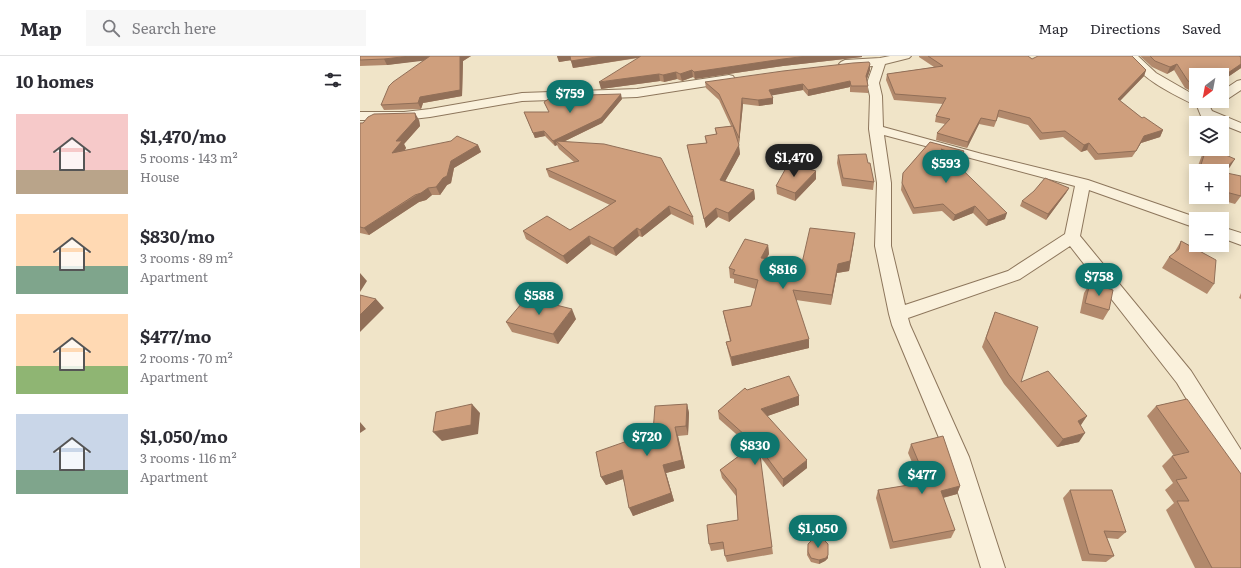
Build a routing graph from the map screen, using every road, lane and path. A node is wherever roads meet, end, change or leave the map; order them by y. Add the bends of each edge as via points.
1 (905, 56) edge
2 (1132, 56) edge
3 (855, 60) edge
4 (880, 62) junction
5 (829, 66) edge
6 (745, 77) edge
7 (1241, 84) edge
8 (1229, 92) edge
9 (1189, 96) edge
10 (1205, 108) edge
11 (360, 116) edge
12 (1241, 128) edge
13 (876, 129) junction
14 (1083, 183) junction
15 (1189, 221) edge
16 (1229, 235) edge
17 (1072, 236) junction
18 (1241, 239) edge
19 (898, 314) junction
20 (1241, 470) edge
21 (994, 568) edge

1 - 4 street
2 - 9 street via 1139,66
3 - 4 street
3 - 5 street
4 - 13 street via 873,83 876,96
6 - 11 street via 637,93 522,96 430,113
7 - 8 street
10 - 12 street via 1206,113
13 - 14 street
13 - 19 street via 884,183 883,246
14 - 15 street
14 - 17 street
16 - 18 street
17 - 19 street via 1014,275
17 - 20 street via 1184,377
19 - 21 street via 958,457

